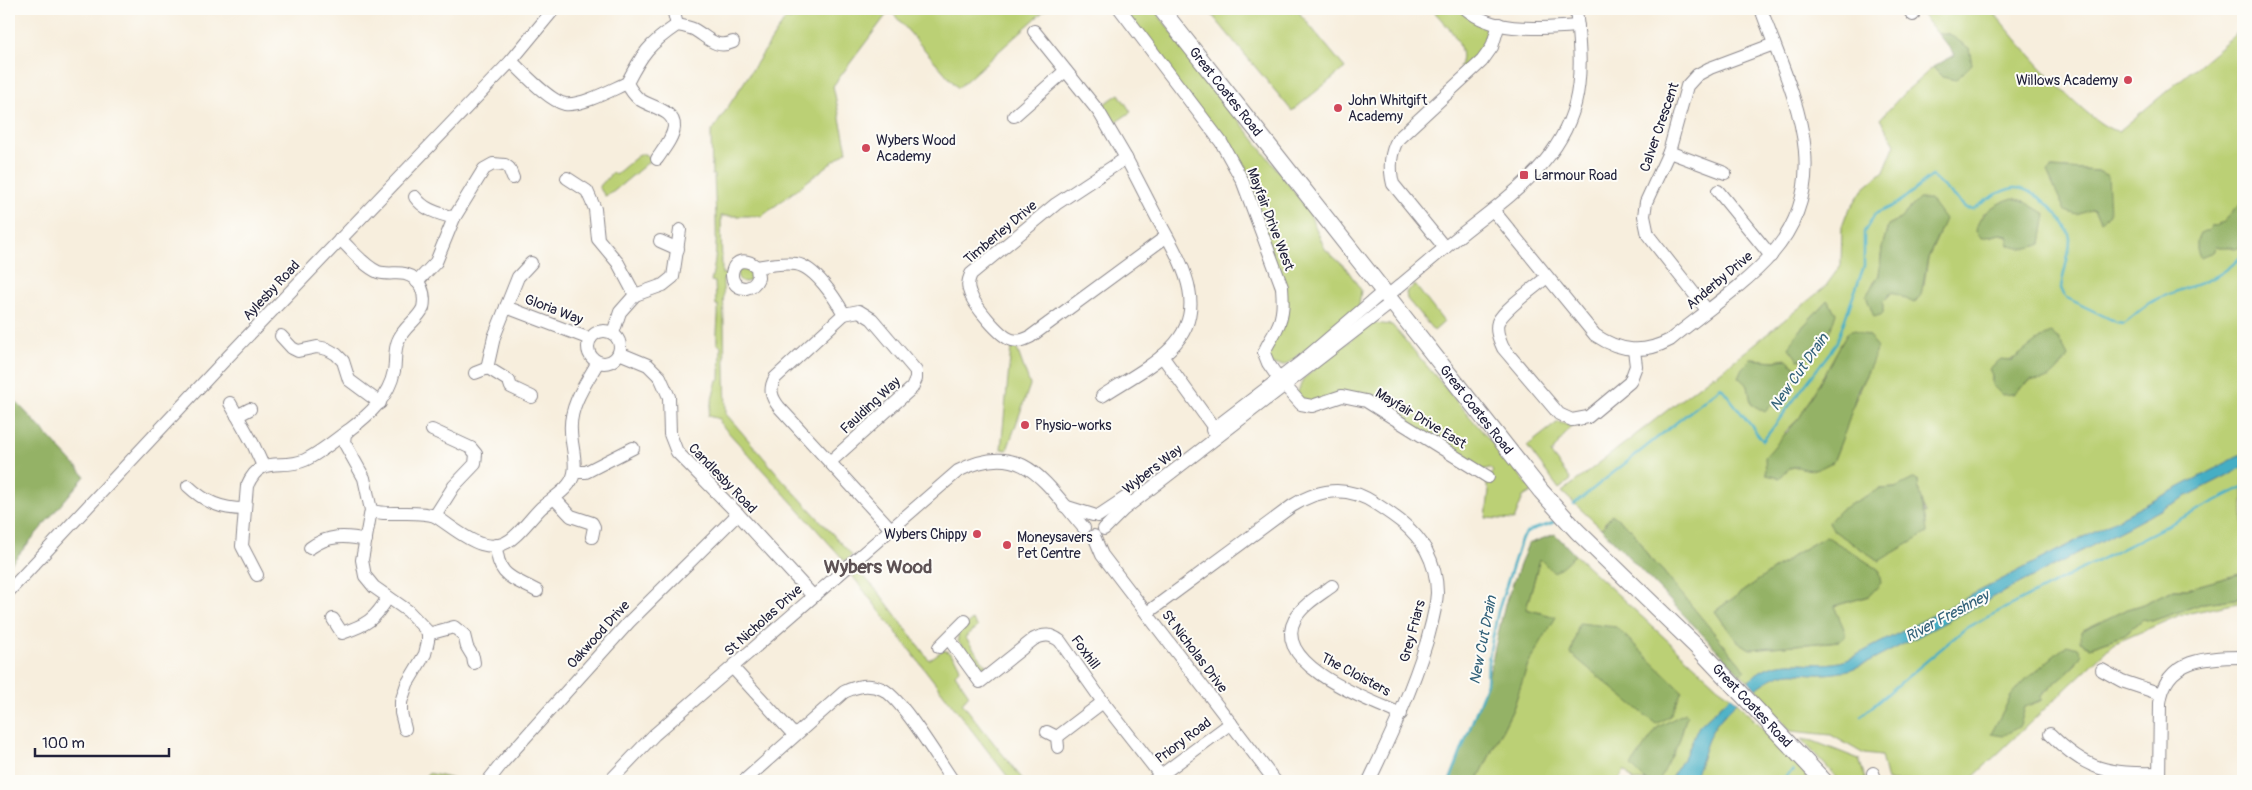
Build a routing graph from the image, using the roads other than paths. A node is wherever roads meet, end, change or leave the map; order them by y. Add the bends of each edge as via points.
1 (554, 9) edge
2 (673, 9) edge
3 (1120, 9) edge
4 (1161, 9) edge
5 (1466, 9) edge
6 (1576, 9) edge
7 (1761, 9) edge
8 (1499, 24) junction
9 (677, 25) junction
10 (1578, 26) junction
11 (1034, 31) dead end
12 (733, 42) dead end
13 (1774, 44) junction
14 (511, 61) junction
15 (1065, 72) junction
16 (627, 83) junction
17 (1014, 116) dead end
18 (1669, 152) junction
19 (1126, 158) junction
20 (657, 159) dead end
21 (1725, 173) dead end
22 (513, 178) dead end
23 (567, 178) dead end
24 (1718, 191) dead end
25 (415, 197) dead end
26 (1492, 210) junction
27 (454, 218) junction
28 (680, 230) dead end
29 (1167, 236) junction
30 (340, 239) junction
31 (660, 241) dead end
32 (1445, 248) junction
33 (678, 249) junction
34 (1771, 256) junction
35 (531, 263) dead end
36 (757, 267) dead end
37 (1546, 277) junction
38 (417, 282) junction
39 (636, 295) junction
40 (1387, 297) junction
41 (506, 307) junction
42 (1708, 310) junction
43 (844, 314) junction
44 (613, 333) junction
45 (281, 336) dead end
46 (590, 339) junction
47 (1634, 350) junction
48 (619, 353) junction
49 (1162, 356) junction
50 (598, 362) junction
51 (488, 368) junction
52 (475, 373) dead end
53 (1282, 382) junction
54 (1102, 396) dead end
55 (532, 397) dead end
56 (230, 403) dead end
57 (380, 403) junction
58 (250, 409) dead end
59 (237, 416) junction
60 (432, 430) dead end
61 (348, 431) junction
62 (1217, 432) junction
63 (633, 448) dead end
64 (830, 462) junction
65 (263, 466) junction
66 (575, 472) junction
67 (1488, 477) dead end
68 (188, 486) dead end
69 (554, 498) junction
70 (1064, 506) junction
71 (244, 509) junction
72 (371, 510) junction
73 (738, 514) junction
74 (1096, 515) junction
75 (436, 516) junction
76 (891, 529) junction
77 (1094, 531) junction
78 (592, 537) dead end
79 (366, 540) junction
80 (496, 545) junction
81 (310, 548) dead end
82 (257, 574) dead end
83 (1334, 584) dead end
84 (9, 591) edge
85 (536, 591) dead end
86 (813, 596) junction
87 (388, 597) junction
88 (1148, 613) junction
89 (334, 619) dead end
90 (965, 622) dead end
91 (428, 634) junction
92 (2243, 657) edge
93 (474, 662) dead end
94 (733, 668) junction
95 (2102, 670) dead end
96 (2161, 694) junction
97 (1103, 702) junction
98 (1401, 714) junction
99 (1231, 723) junction
100 (405, 729) dead end
101 (2050, 734) dead end
102 (794, 736) junction
103 (1054, 739) dead end
104 (2159, 777) edge
105 (1157, 779) edge
106 (488, 781) edge
107 (610, 781) edge
108 (744, 781) edge
109 (953, 781) edge
110 (1275, 781) edge
111 (1369, 781) edge
112 (1824, 781) edge

1 - 14 street, Aylesby Road
2 - 9 street
3 - 53 street, Mayfair Drive West via 1221,142 1242,180 1282,287 1284,305 1278,327 1264,353
4 - 40 main road, Great Coates Road
5 - 8 street
6 - 10 street
7 - 13 street, Anderby Drive
8 - 10 street via 1532,28
8 - 32 street via 1492,47 1482,62 1398,139 1393,148 1390,172 1393,184
9 - 12 street via 694,30 711,43 725,46
9 - 16 street via 657,38
10 - 26 street via 1580,73 1575,104 1565,132 1550,157 1532,177
11 - 15 street
13 - 18 street, Calver Crescent via 1696,75 1685,89
13 - 34 street, Anderby Drive via 1800,115 1807,158 1806,181 1799,208 1788,233
14 - 16 street via 564,104 587,100
14 - 30 street, Aylesby Road
15 - 17 street
15 - 19 street via 1099,112
16 - 20 street via 636,97 673,119 671,136
18 - 21 street
18 - 42 street, Calver Crescent via 1646,202 1644,223 1653,242
19 - 29 street
19 - 29 street, Timberley Drive via 1056,204 970,274 968,283 972,299 1004,337 1022,341
22 - 27 street via 504,165 494,164 484,169
23 - 39 street via 587,191 595,209 598,239 618,263
24 - 34 street
25 - 27 street via 421,206
26 - 32 street
26 - 37 street, Anderby Drive
27 - 38 street via 436,262
28 - 33 street
29 - 49 street via 1181,260 1190,300 1189,318 1181,335
30 - 38 street via 378,271 405,274
30 - 84 street, Aylesby Road
31 - 33 street
32 - 40 street
33 - 39 street via 675,270 669,282
34 - 42 street, Anderby Drive
35 - 41 street, Gloria Way via 518,276
36 - 43 street via 774,264 808,268
37 - 47 street, Anderby Drive via 1593,334 1612,346
37 - 47 street via 1504,313 1498,324 1497,336 1503,348 1559,414 1572,420 1588,417 1630,382 1636,366
38 - 57 street via 424,295 423,308 398,341 394,373
39 - 44 street via 620,312
40 - 53 street, Wybers Way
40 - 112 main road, Great Coates Road via 1562,515 1733,685
41 - 46 street, Gloria Way
41 - 51 street, Gloria Way via 489,352
42 - 47 street, Anderby Drive via 1662,344
43 - 64 street via 775,378 771,392 779,407
43 - 64 street, Faulding Way via 859,312 872,318 913,366 916,379 912,388
44 - 46 street via 598,332
44 - 48 street via 620,342
45 - 57 street via 298,351 317,347 336,354 343,361 349,380
46 - 50 street via 590,353
48 - 50 street via 612,361
48 - 73 street, Candlesby Road via 648,365 660,377 669,396 670,434 677,452
49 - 54 street
49 - 62 street
50 - 66 street via 578,396 573,412 570,430
51 - 52 street
51 - 55 street via 509,381 511,387
53 - 62 street, Wybers Way
53 - 67 street, Mayfair Drive East via 1301,404 1323,403 1342,396 1366,401
56 - 59 street
57 - 61 street
58 - 59 street
59 - 65 street
60 - 75 street via 471,448 476,454 474,464 454,486
61 - 65 street via 303,461
61 - 72 street via 344,442 364,478
62 - 74 street, Wybers Way
62 - 77 street, Wybers Way
63 - 66 street via 586,472
64 - 76 street
65 - 71 street via 250,479
66 - 69 street via 567,486
68 - 71 street via 213,505
69 - 78 street via 571,516 592,523
69 - 80 street via 514,538
70 - 74 street
70 - 76 street, St Nicholas Drive via 1041,477 1029,468 1006,459 984,460 958,471
70 - 77 street, St Nicholas Drive
71 - 82 street via 242,546
72 - 75 street via 381,514 419,512
72 - 79 street
73 - 86 street, Candlesby Road
73 - 106 street, Oakwood Drive via 629,622
74 - 77 street via 1104,521
74 - 77 street via 1086,520
75 - 80 street via 474,543
76 - 86 street, St Nicholas Drive
77 - 88 street, St Nicholas Drive via 1102,555
79 - 81 street via 329,538
79 - 87 street via 363,570 374,587
80 - 85 street via 497,560 502,570
83 - 98 street, The Cloisters via 1294,619 1291,640 1294,648 1318,672
86 - 94 street, St Nicholas Drive
87 - 89 street via 374,618 364,625 342,633
87 - 91 street via 408,611
88 - 98 street, Grey Friars via 1311,494 1334,490 1362,496 1413,531 1427,552 1435,573 1435,611 1419,669
88 - 99 street, St Nicholas Drive
90 - 97 street, Foxhill via 944,643 980,682 1034,639 1054,637
91 - 93 street via 454,627 461,630
91 - 100 street via 425,654 407,684 401,702
92 - 96 street via 2192,661 2166,682
94 - 102 street
94 - 107 street, St Nicholas Drive via 654,735
95 - 96 street via 2122,681
96 - 104 street
97 - 103 street
97 - 105 street, Foxhill
98 - 111 street, Grey Friars
99 - 105 street, Priory Road
99 - 110 street, St Nicholas Drive
101 - 104 street via 2078,758 2098,769
102 - 108 street
102 - 109 street via 844,692 870,685 884,689 896,700

